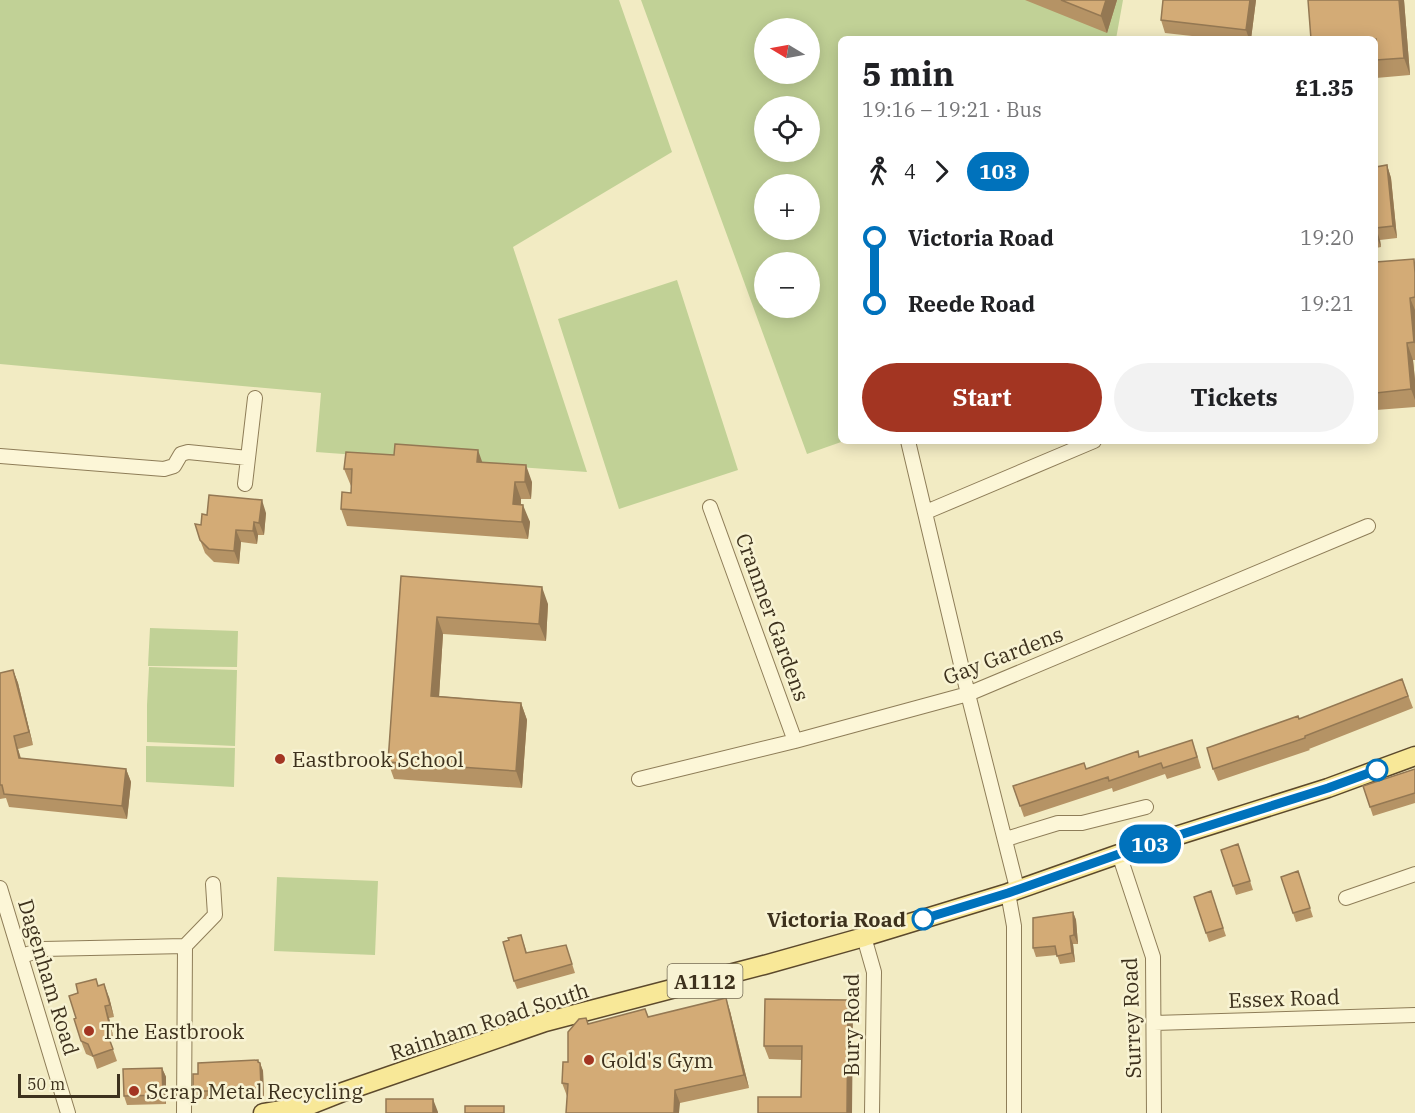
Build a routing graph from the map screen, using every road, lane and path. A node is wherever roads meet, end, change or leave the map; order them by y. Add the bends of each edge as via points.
1 (255, 398) dead end
2 (909, 444) edge
3 (1087, 444) edge
4 (0, 456) edge
5 (248, 458) junction
6 (245, 484) dead end
7 (710, 507) dead end
8 (926, 512) junction
9 (1368, 526) dead end
10 (968, 694) junction
11 (795, 741) junction
12 (1415, 756) edge
13 (639, 779) dead end
14 (1146, 807) dead end
15 (1006, 839) junction
16 (1119, 854) junction
17 (1415, 874) edge
18 (213, 884) dead end
19 (0, 888) edge
20 (1012, 891) junction
21 (1346, 898) dead end
22 (864, 937) junction
23 (185, 946) junction
24 (21, 956) junction
25 (1415, 1015) edge
26 (1154, 1023) junction
27 (68, 1113) edge
28 (184, 1113) edge
29 (263, 1113) edge
30 (872, 1113) edge
31 (1014, 1113) edge
32 (1154, 1113) edge

1 - 5 street
2 - 8 street
3 - 8 street
4 - 5 street via 164,470 188,452
5 - 6 street
7 - 11 street, Cranmer Gardens
8 - 10 street
9 - 10 street, Gay Gardens
10 - 11 street, Gay Gardens
10 - 15 street
11 - 13 street, Gay Gardens
12 - 16 main road, Rainham Road South / A1112 via 1328,788
14 - 15 street via 1082,823 1058,823
15 - 20 street
16 - 20 main road, Rainham Road South / A1112
16 - 26 street, Surrey Road via 1153,957
17 - 21 street
18 - 23 street via 215,915
19 - 24 street, Dagenham Road
20 - 22 main road, Rainham Road South / A1112
20 - 31 street
22 - 29 main road, Rainham Road South / A1112 via 545,1022 310,1105
22 - 30 street, Bury Road via 874,972
23 - 24 street via 43,949
23 - 28 street
24 - 27 street, Dagenham Road
25 - 26 street, Essex Road
26 - 32 street, Surrey Road

